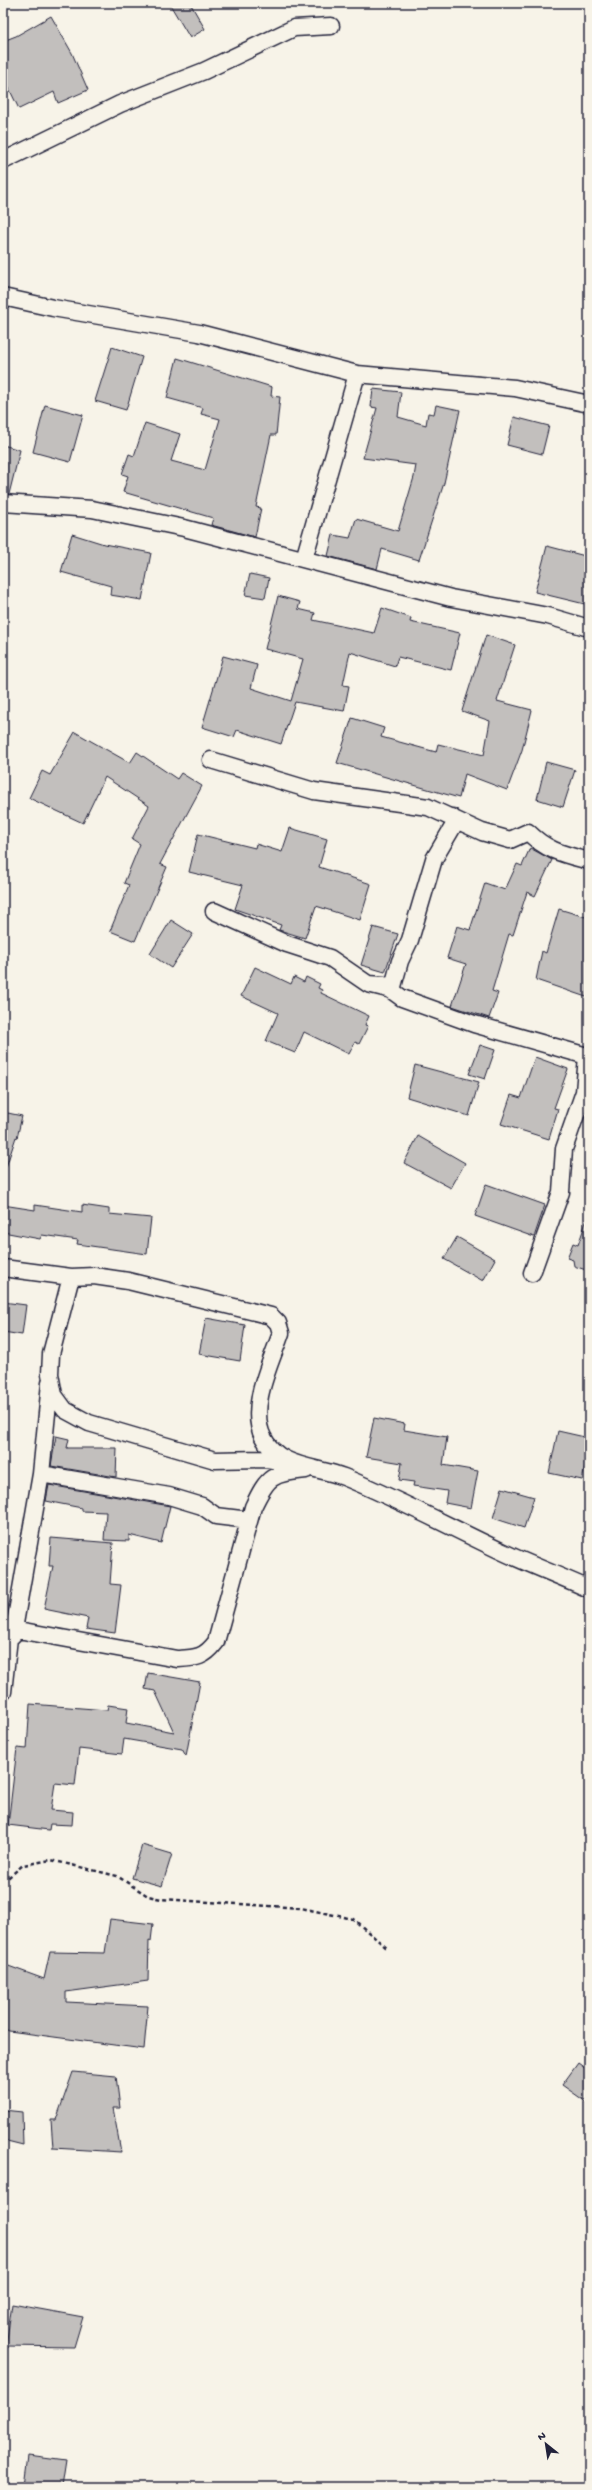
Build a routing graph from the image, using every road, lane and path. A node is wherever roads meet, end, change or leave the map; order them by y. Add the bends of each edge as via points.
1 (330, 26) dead end
2 (3, 161) edge
3 (3, 297) edge
4 (357, 374) junction
5 (589, 404) edge
6 (3, 503) edge
7 (304, 560) junction
8 (589, 628) edge
9 (211, 760) dead end
10 (452, 817) junction
11 (589, 861) edge
12 (214, 911) dead end
13 (368, 984) junction
14 (588, 1055) edge
15 (3, 1268) edge
16 (532, 1274) dead end
17 (71, 1277) junction
18 (51, 1378) junction
19 (290, 1462) junction
20 (312, 1469) junction
21 (41, 1474) junction
22 (249, 1520) junction
23 (589, 1588) edge
24 (13, 1635) junction
25 (3, 1692) edge
26 (3, 1882) edge
27 (388, 1949) dead end

1 - 2 street via 294,28 204,71 120,104
3 - 4 street via 199,333
4 - 5 street via 515,388
4 - 7 street
6 - 7 street via 92,509 184,528
7 - 8 street via 451,598 548,616
9 - 10 street via 314,791 428,807
10 - 11 street via 482,832 510,840 528,832 541,845
10 - 13 street via 454,825 434,859 392,990
12 - 13 street via 286,944 330,958
13 - 14 street via 384,985 402,998 474,1024
14 - 16 street via 584,1092 564,1150 561,1192
15 - 17 street
17 - 18 street via 51,1354
17 - 19 street via 94,1276 128,1280 272,1316 278,1323 281,1333 257,1410 258,1424 263,1438 273,1452
18 - 19 street via 54,1395 65,1410 89,1422 214,1460 267,1459
18 - 21 street
19 - 20 street
20 - 22 street via 278,1474 262,1489
20 - 23 street via 342,1477 438,1519 503,1552
21 - 22 street via 169,1496 202,1506 216,1516
21 - 24 street
22 - 24 street via 216,1642 208,1653 195,1658 177,1659 28,1630 18,1630
24 - 25 street via 9,1638
26 - 27 path via 23,1865 51,1860 117,1876 148,1896 161,1899 302,1908 353,1919

